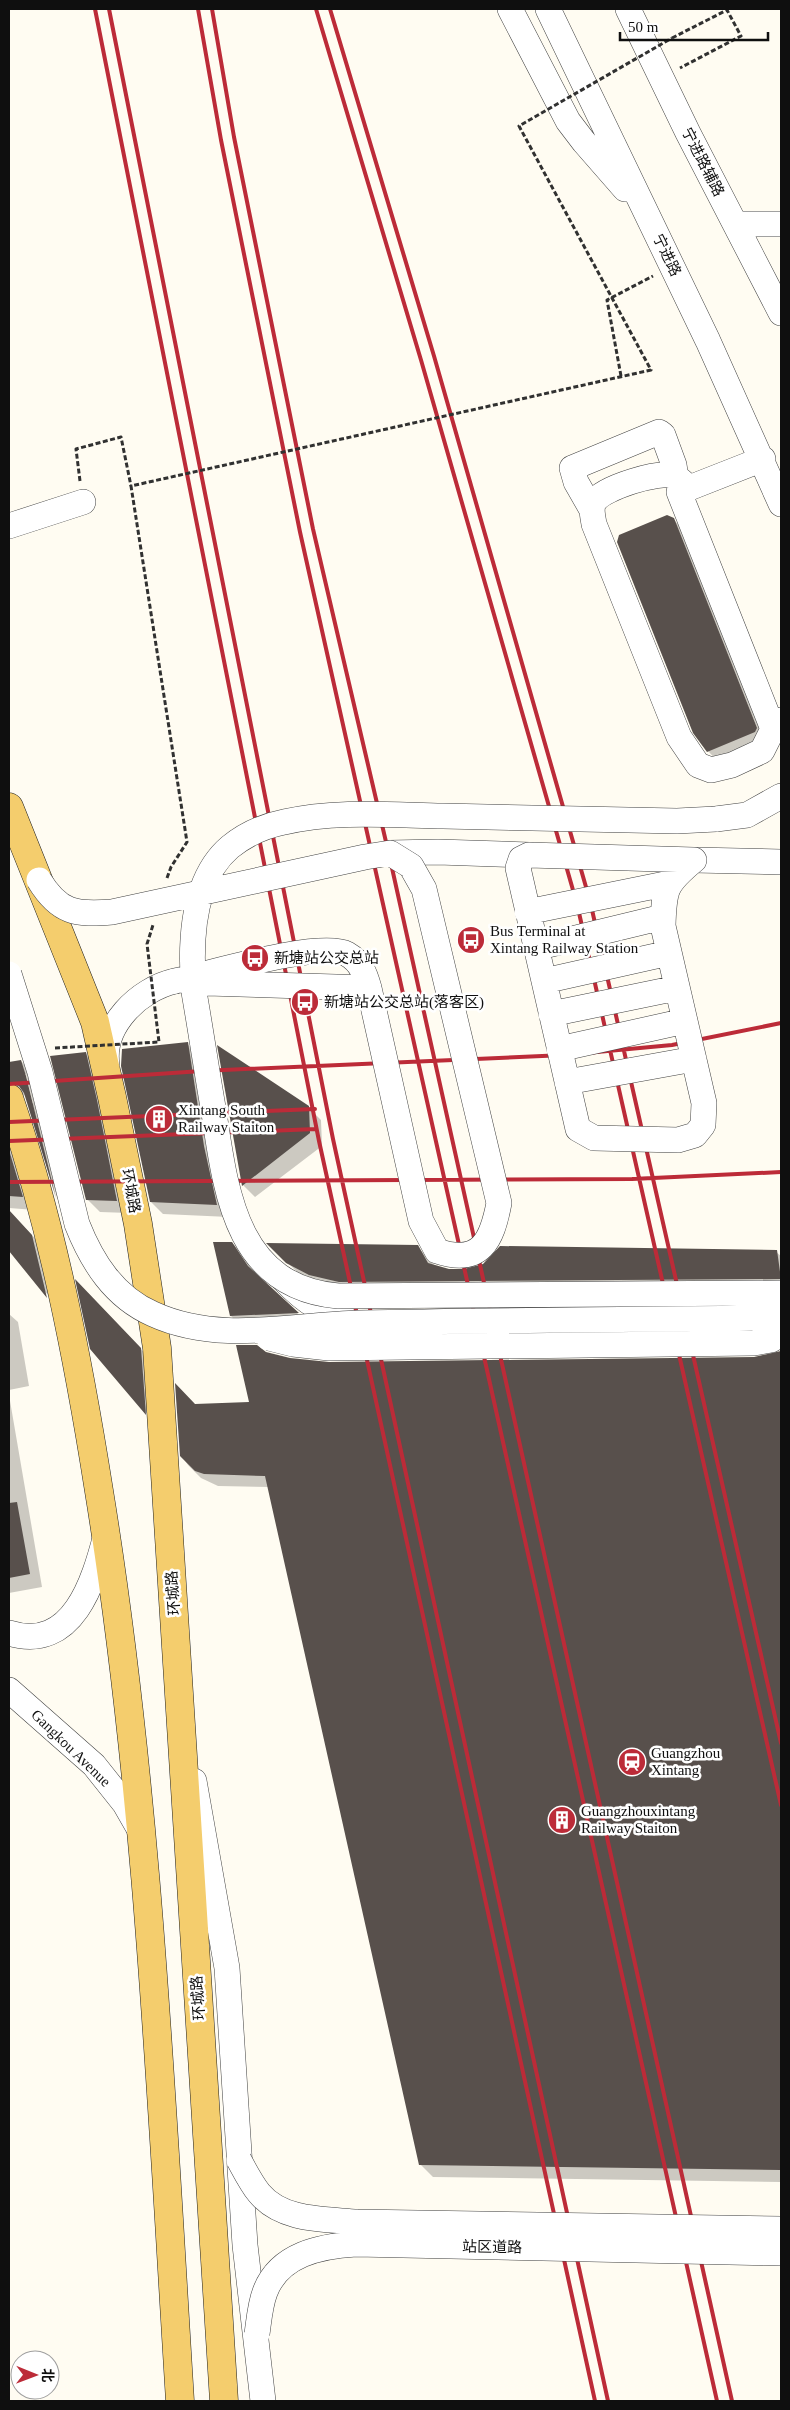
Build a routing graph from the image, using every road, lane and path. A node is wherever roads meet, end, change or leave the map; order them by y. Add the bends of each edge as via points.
1 (510, 9) edge
2 (548, 9) edge
3 (628, 9) edge
4 (727, 10) edge
5 (662, 77) junction
6 (646, 212) junction
7 (735, 224) junction
8 (781, 224) edge
9 (672, 266) junction
10 (781, 313) edge
11 (621, 376) junction
12 (763, 460) junction
13 (683, 483) junction
14 (131, 486) junction
15 (84, 502) joint
16 (781, 504) edge
17 (592, 510) junction
18 (9, 526) edge
19 (777, 725) edge
20 (781, 796) edge
21 (9, 807) edge
22 (390, 854) junction
23 (529, 855) junction
24 (694, 860) junction
25 (781, 862) edge
26 (39, 880) junction
27 (670, 883) junction
28 (166, 884) dead end
29 (527, 912) junction
30 (663, 917) junction
31 (155, 918) dead end
32 (536, 948) junction
33 (669, 953) junction
34 (9, 974) edge
35 (175, 981) junction
36 (544, 981) junction
37 (369, 988) junction
38 (677, 988) junction
39 (551, 1014) junction
40 (685, 1021) junction
41 (559, 1048) junction
42 (52, 1049) dead end
43 (694, 1059) junction
44 (567, 1082) junction
45 (112, 1097) junction
46 (9, 1098) edge
47 (279, 1276) junction
48 (781, 1293) edge
49 (781, 1314) edge
50 (356, 1323) junction
51 (247, 1332) junction
52 (781, 1334) edge
53 (106, 1534) junction
54 (9, 1633) edge
55 (9, 1690) edge
56 (180, 1704) junction
57 (143, 1836) junction
58 (238, 2160) junction
59 (781, 2229) edge
60 (781, 2253) edge
61 (257, 2334) junction
62 (180, 2401) edge
63 (224, 2401) edge
64 (263, 2401) edge

1 - 6 street via 568,121
2 - 6 street, 宁进路
3 - 5 street, 宁进路辅路
4 - 5 path via 741,36
4 - 11 path, bridge via 519,126 651,370
5 - 7 street, 宁进路辅路
6 - 9 street, 宁进路
7 - 8 street
7 - 10 street, 宁进路辅路
9 - 11 path via 607,300
9 - 12 street, 宁进路
11 - 14 path, bridge
12 - 13 street
12 - 16 street, 宁进路
13 - 17 street via 673,475 653,474 604,493 594,501
13 - 17 street via 659,432 572,468
13 - 19 street via 679,492
14 - 15 path via 121,437 76,449
14 - 28 path, bridge via 187,842 171,867
15 - 18 street
17 - 19 street via 594,524 679,738 698,766 712,770 753,756 762,751
20 - 47 street, bridge via 747,814 677,821 376,814 333,816 265,827 228,848 209,877 199,902 192,946 194,992 231,1208 262,1261
21 - 26 main road, 环城路
22 - 23 street, bridge
22 - 26 street, bridge via 112,912 86,914 66,909 50,898
22 - 37 street, bridge via 411,866 424,889 499,1203 494,1230 484,1246 468,1256 437,1252 421,1221
23 - 24 street, bridge
23 - 29 street, bridge via 521,859 518,868
24 - 25 street
24 - 27 street, bridge
26 - 45 main road, 环城路, bridge via 95,1022
27 - 29 street, bridge
27 - 30 street, bridge via 663,899
29 - 32 street, bridge
30 - 32 street, bridge
30 - 33 street, bridge
31 - 42 path, bridge via 147,944 159,1042
32 - 36 street, bridge
33 - 36 street, bridge
33 - 38 street, bridge
34 - 51 street, bridge via 57,1134 77,1224 98,1267 114,1288 154,1315 180,1323
35 - 37 street, bridge
35 - 37 street, bridge via 328,950 346,953 358,961
35 - 45 street, bridge via 133,1003 113,1028 106,1054
36 - 39 street, bridge
38 - 39 street, bridge
38 - 40 street, bridge
39 - 41 street, bridge
40 - 41 street, bridge
40 - 43 street, bridge
41 - 44 street, bridge
43 - 44 street, bridge
43 - 44 street, bridge via 704,1104 703,1124 695,1135 678,1140 594,1138 578,1129
45 - 56 main road, 环城路 via 138,1224 157,1348
46 - 53 main road via 45,1218 86,1413
47 - 48 street, bridge via 317,1295 338,1296
47 - 50 street, bridge via 314,1308
49 - 50 street, bridge via 752,1318
50 - 51 street, bridge
51 - 52 street, bridge via 293,1344 329,1348 754,1344
53 - 54 street via 91,1585 71,1617 52,1630 39,1634
53 - 57 main road via 122,1641
55 - 57 street, Gangkou Avenue via 110,1783
56 - 58 street via 227,1968
56 - 63 main road, 环城路
57 - 62 main road
58 - 59 street, 站区道路, bridge via 259,2193 272,2205 310,2218 357,2222
58 - 61 street, bridge
60 - 61 street, 站区道路, bridge via 333,2246 296,2257 277,2272 265,2291
61 - 64 street

